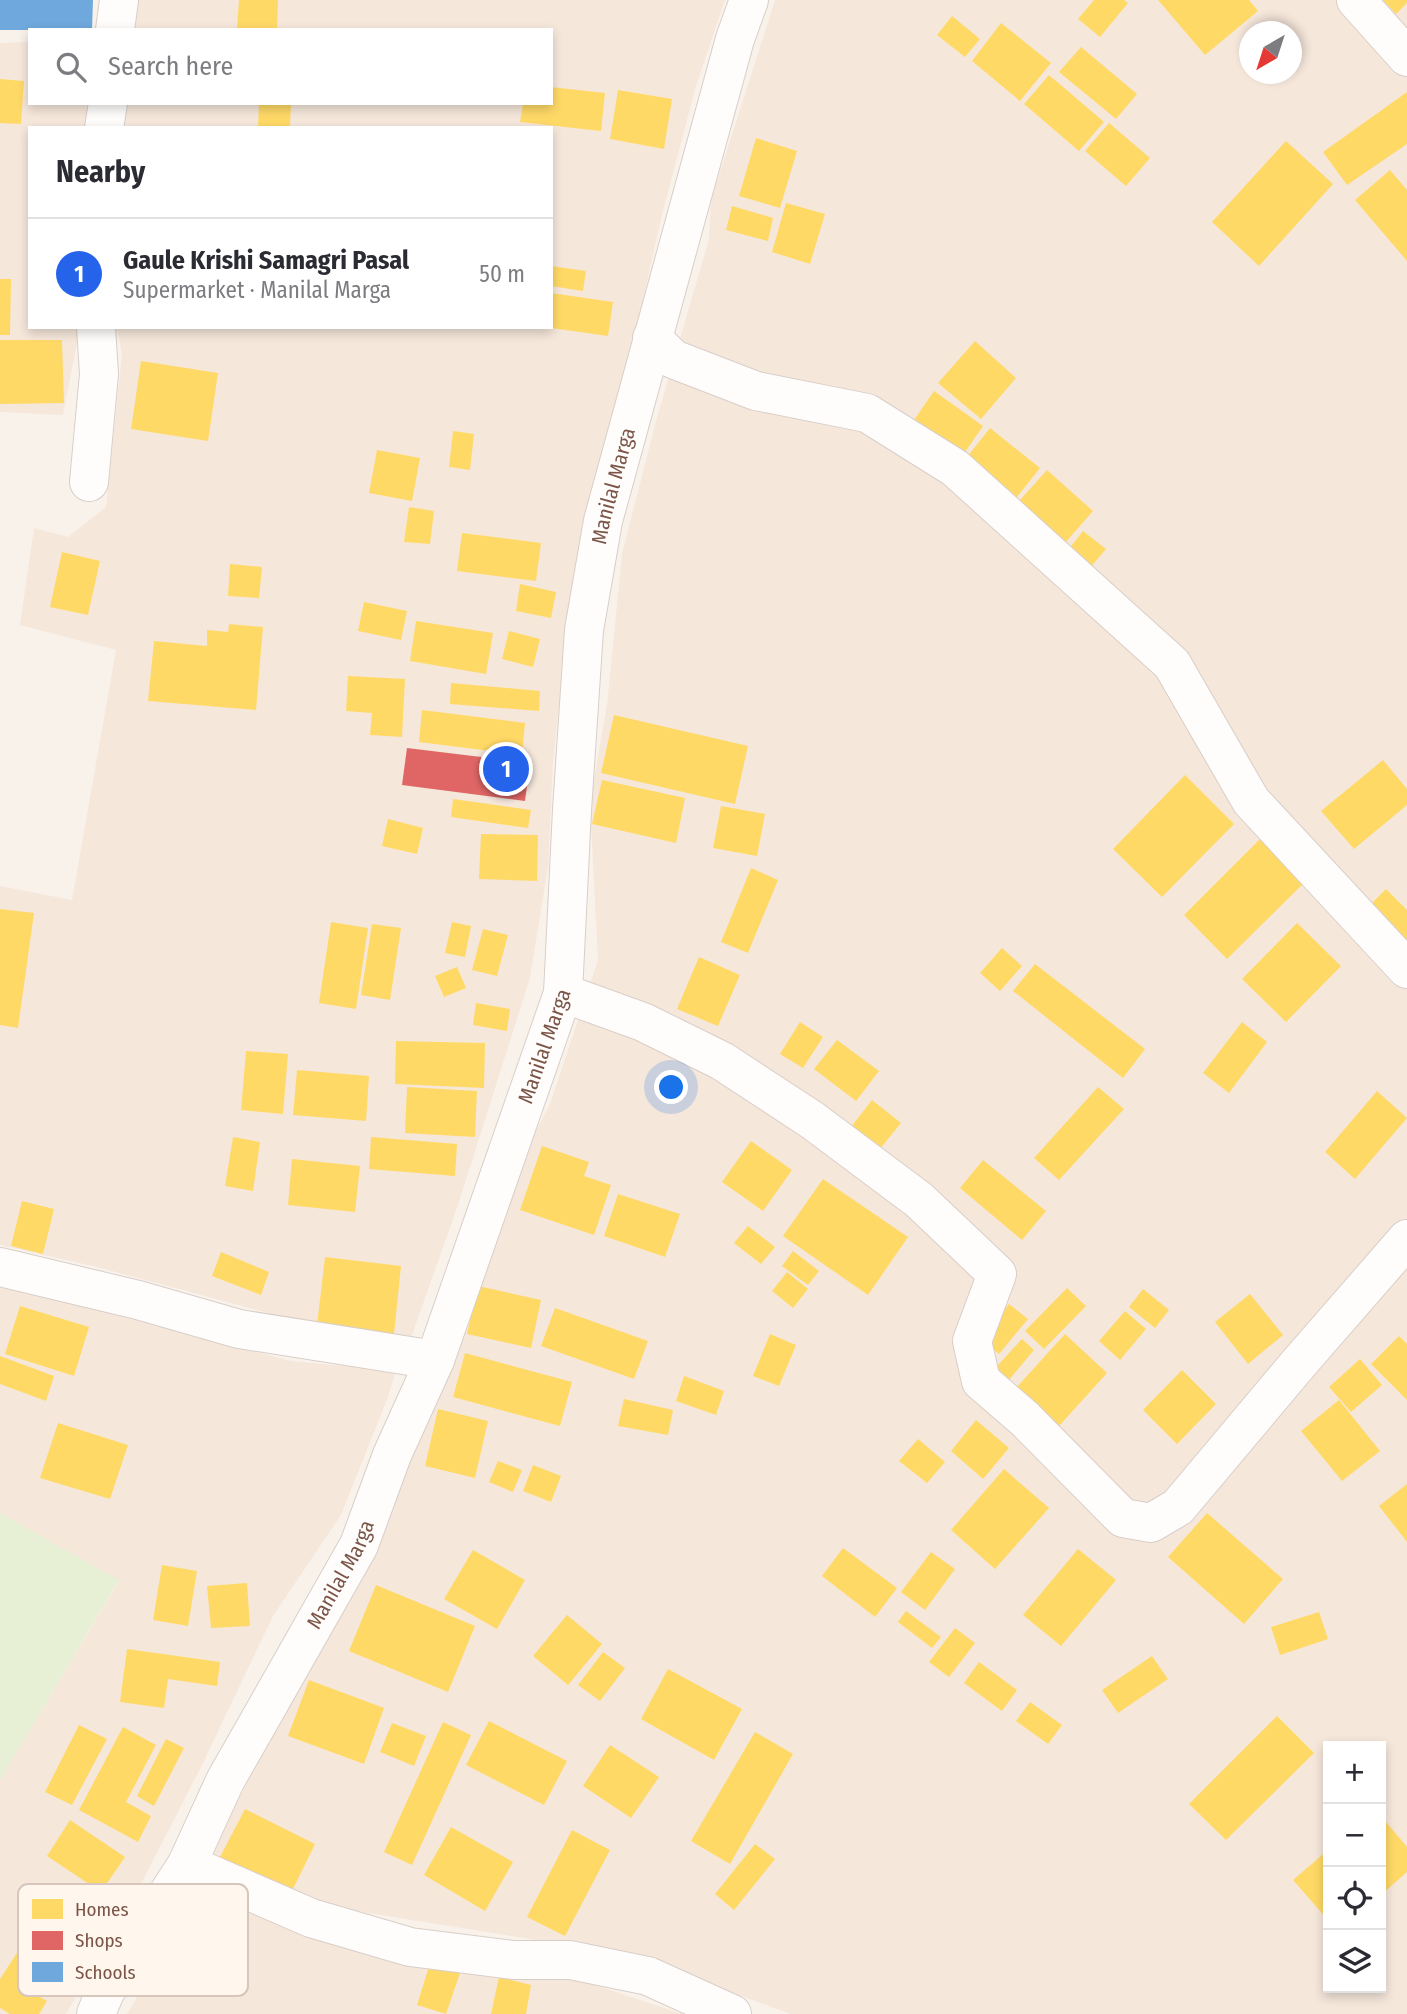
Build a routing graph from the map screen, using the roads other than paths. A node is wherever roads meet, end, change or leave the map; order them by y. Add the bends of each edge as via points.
1 (119, 0) edge
2 (749, 0) edge
3 (1356, 0) edge
4 (115, 28) edge
5 (1407, 57) edge
6 (108, 105) edge
7 (104, 126) edge
8 (96, 329) edge
9 (652, 338) junction
10 (89, 482) dead end
11 (1407, 969) edge
12 (563, 993) junction
13 (1407, 1239) edge
14 (0, 1267) edge
15 (435, 1360) junction
16 (187, 1864) junction
17 (174, 1884) edge
18 (233, 1884) edge
19 (248, 1891) edge
20 (103, 1996) edge
21 (96, 2014) edge
22 (732, 2014) edge

1 - 4 street
2 - 9 street, Manilal Marga
3 - 5 street
6 - 7 street
8 - 10 street via 99,374
9 - 11 street via 673,359 756,391 867,413 955,468 1172,664 1251,801
9 - 12 street, Manilal Marga via 603,521 584,630
12 - 13 street via 643,1022 722,1061 919,1200 997,1274 972,1341 981,1381 1123,1518 1151,1523 1178,1507
12 - 15 street, Manilal Marga
14 - 15 street via 239,1329
15 - 16 street, Manilal Marga via 391,1455 359,1545 225,1781
16 - 17 street, Manilal Marga
16 - 18 street
19 - 22 street via 311,1918 410,1947 513,1960 570,1960 648,1976
20 - 21 street, Manilal Marga

